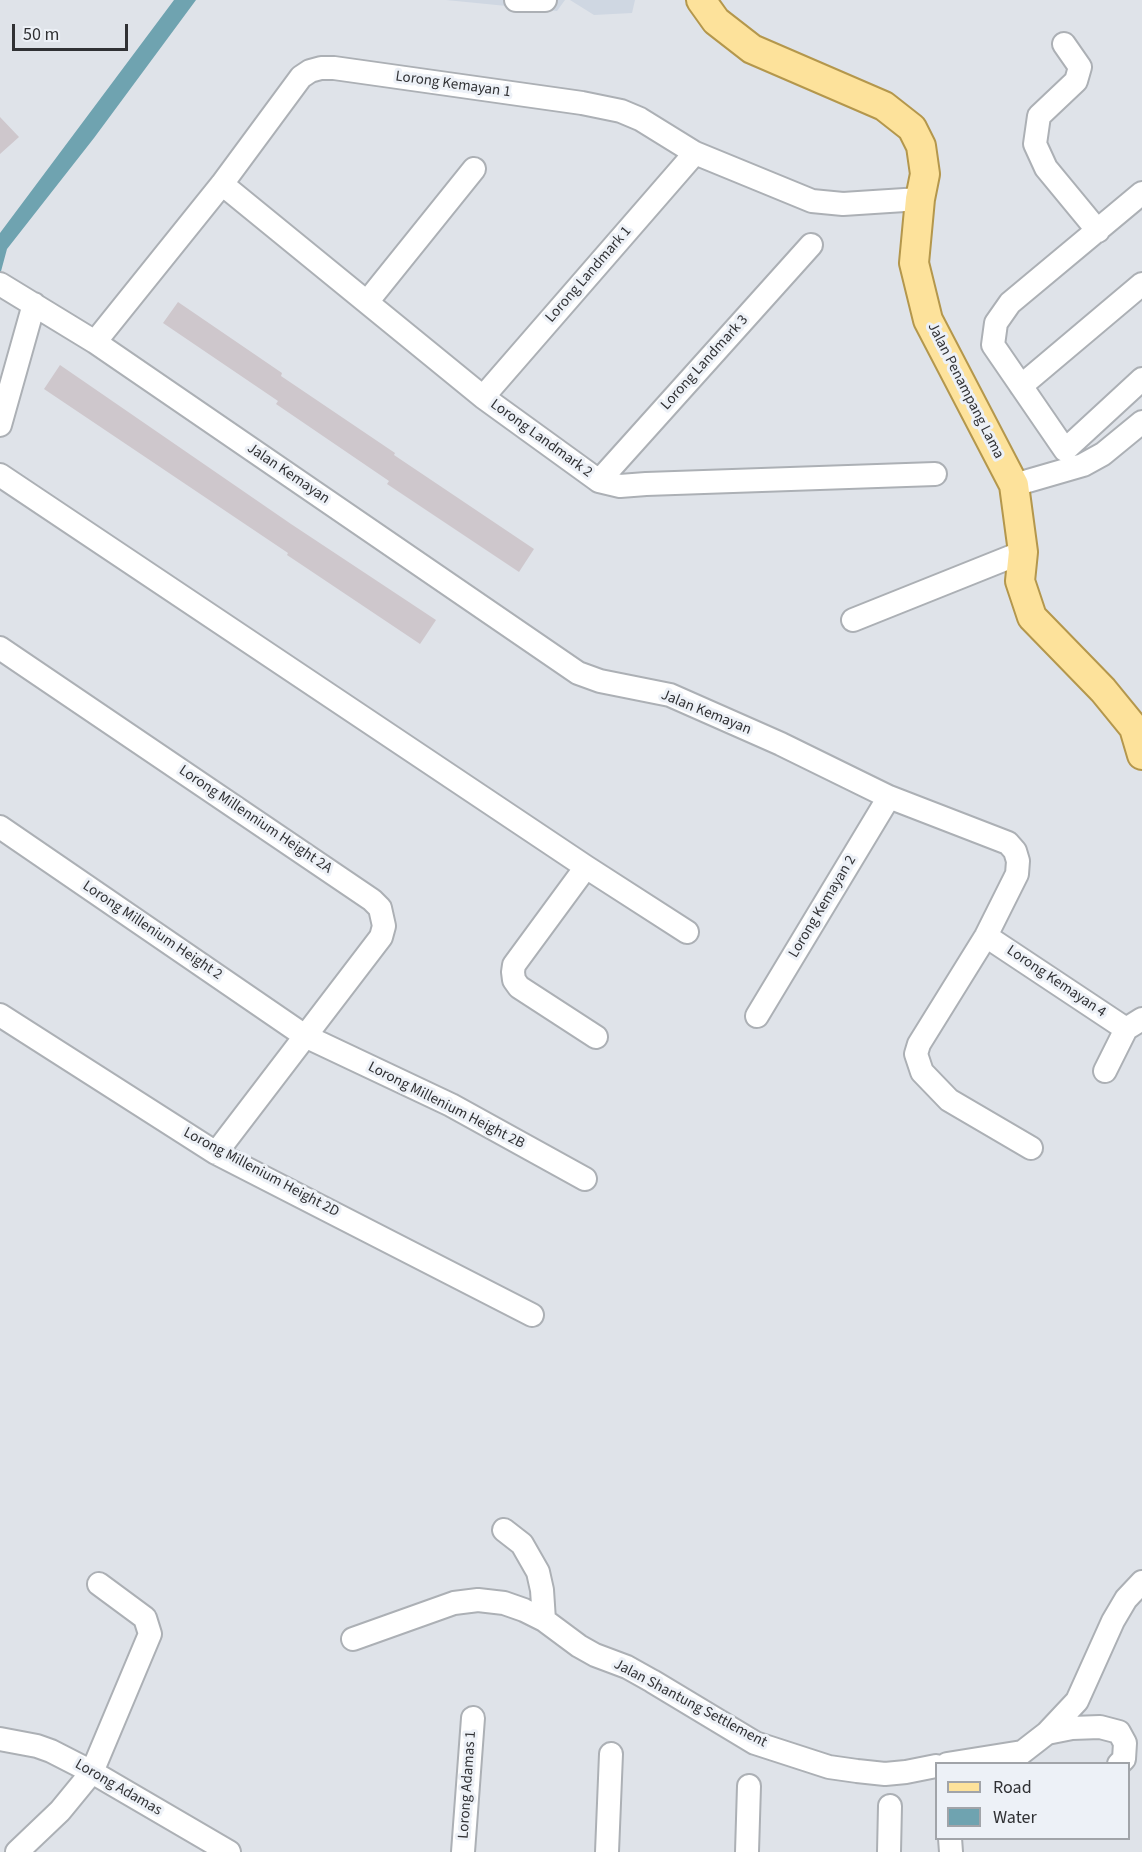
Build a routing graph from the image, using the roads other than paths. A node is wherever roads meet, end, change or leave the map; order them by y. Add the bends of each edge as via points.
1 (516, 0) edge
2 (545, 0) edge
3 (701, 0) edge
4 (1064, 45) dead end
5 (695, 153) junction
6 (474, 169) dead end
7 (222, 184) junction
8 (1142, 193) edge
9 (920, 199) junction
10 (1098, 231) junction
11 (811, 245) dead end
12 (0, 284) edge
13 (1142, 284) edge
14 (367, 302) junction
15 (34, 304) junction
16 (95, 342) junction
17 (1142, 379) edge
18 (1021, 386) junction
19 (483, 397) junction
20 (1142, 423) edge
21 (0, 425) edge
22 (935, 474) dead end
23 (0, 475) edge
24 (599, 481) junction
25 (1014, 486) junction
26 (1023, 552) junction
27 (853, 620) dead end
28 (0, 648) edge
29 (1142, 755) edge
30 (889, 797) junction
31 (0, 827) edge
32 (586, 867) junction
33 (687, 932) dead end
34 (986, 936) junction
35 (0, 1015) edge
36 (757, 1017) dead end
37 (1134, 1024) edge
38 (305, 1036) junction
39 (596, 1037) dead end
40 (1105, 1071) dead end
41 (1031, 1148) dead end
42 (216, 1153) junction
43 (585, 1179) dead end
44 (532, 1314) dead end
45 (504, 1530) dead end
46 (1142, 1582) edge
47 (99, 1584) dead end
48 (544, 1620) junction
49 (353, 1639) dead end
50 (473, 1718) dead end
51 (1047, 1732) junction
52 (0, 1739) edge
53 (611, 1754) dead end
54 (1015, 1758) edge
55 (969, 1762) edge
56 (1121, 1762) edge
57 (935, 1766) edge
58 (92, 1772) junction
59 (749, 1786) dead end
60 (890, 1806) dead end
61 (17, 1852) edge
62 (229, 1852) edge
63 (464, 1852) edge
64 (607, 1852) edge
65 (747, 1852) edge
66 (889, 1852) edge

1 - 2 street
3 - 9 main road, Jalan Penampang Lama via 716,21 752,49 884,106 912,128 921,146 925,174
4 - 10 street via 1080,67 1076,81 1039,116 1035,144 1046,168
5 - 7 street, Lorong Kemayan 1 via 640,119 601,106 321,68 301,77
5 - 9 street, Lorong Kemayan 1 via 812,201 843,204
5 - 19 street, Lorong Landmark 1
6 - 14 street
7 - 14 street, Lorong Landmark 2
7 - 16 street, Lorong Kemayan 1
8 - 10 street
9 - 25 main road, Jalan Penampang Lama via 914,263 928,320
10 - 18 street via 1010,303 996,323 993,345
11 - 24 street, Lorong Landmark 3
12 - 15 street, Jalan Kemayan
13 - 18 street
14 - 19 street, Lorong Landmark 2
15 - 16 street, Jalan Kemayan
15 - 21 street
16 - 30 street, Jalan Kemayan via 578,673 670,695
17 - 18 street via 1065,450
19 - 24 street, Lorong Landmark 2
20 - 25 street via 1083,465
22 - 24 street, Lorong Landmark 2 via 620,486
23 - 32 street
25 - 26 main road, Jalan Penampang Lama
26 - 27 street
26 - 29 main road, Jalan Penampang Lama via 1020,581 1032,617 1134,728
28 - 38 street, Lorong Millennium Height 2A via 380,908 384,926 381,937
30 - 34 street, Jalan Kemayan via 1008,843 1016,850 1017,874
30 - 36 street, Lorong Kemayan 2
31 - 38 street, Lorong Millenium Height 2
32 - 33 street
32 - 39 street via 514,965 513,972 519,987
34 - 37 street, Lorong Kemayan 4
34 - 41 street, Jalan Kemayan via 916,1054 922,1072 949,1100
35 - 42 street, Lorong Millenium Height 2D
37 - 40 street
38 - 42 street
38 - 43 street, Lorong Millenium Height 2B via 451,1105
42 - 44 street, Lorong Millenium Height 2D
45 - 48 street via 522,1544 538,1572
46 - 51 street via 1113,1621 1077,1701
47 - 58 street via 145,1618 150,1634
48 - 49 street, Jalan Shantung Settlement via 504,1603 478,1600 435,1609
48 - 57 street, Jalan Shantung Settlement via 579,1646 627,1667 755,1743 829,1767 856,1771 885,1774
50 - 63 street, Lorong Adamas 1
51 - 54 street
51 - 56 street via 1100,1727 1119,1732 1125,1743
52 - 58 street, Lorong Adamas via 51,1751
53 - 64 street
54 - 55 street
58 - 61 street via 60,1811
58 - 62 street, Lorong Adamas
59 - 65 street
60 - 66 street

